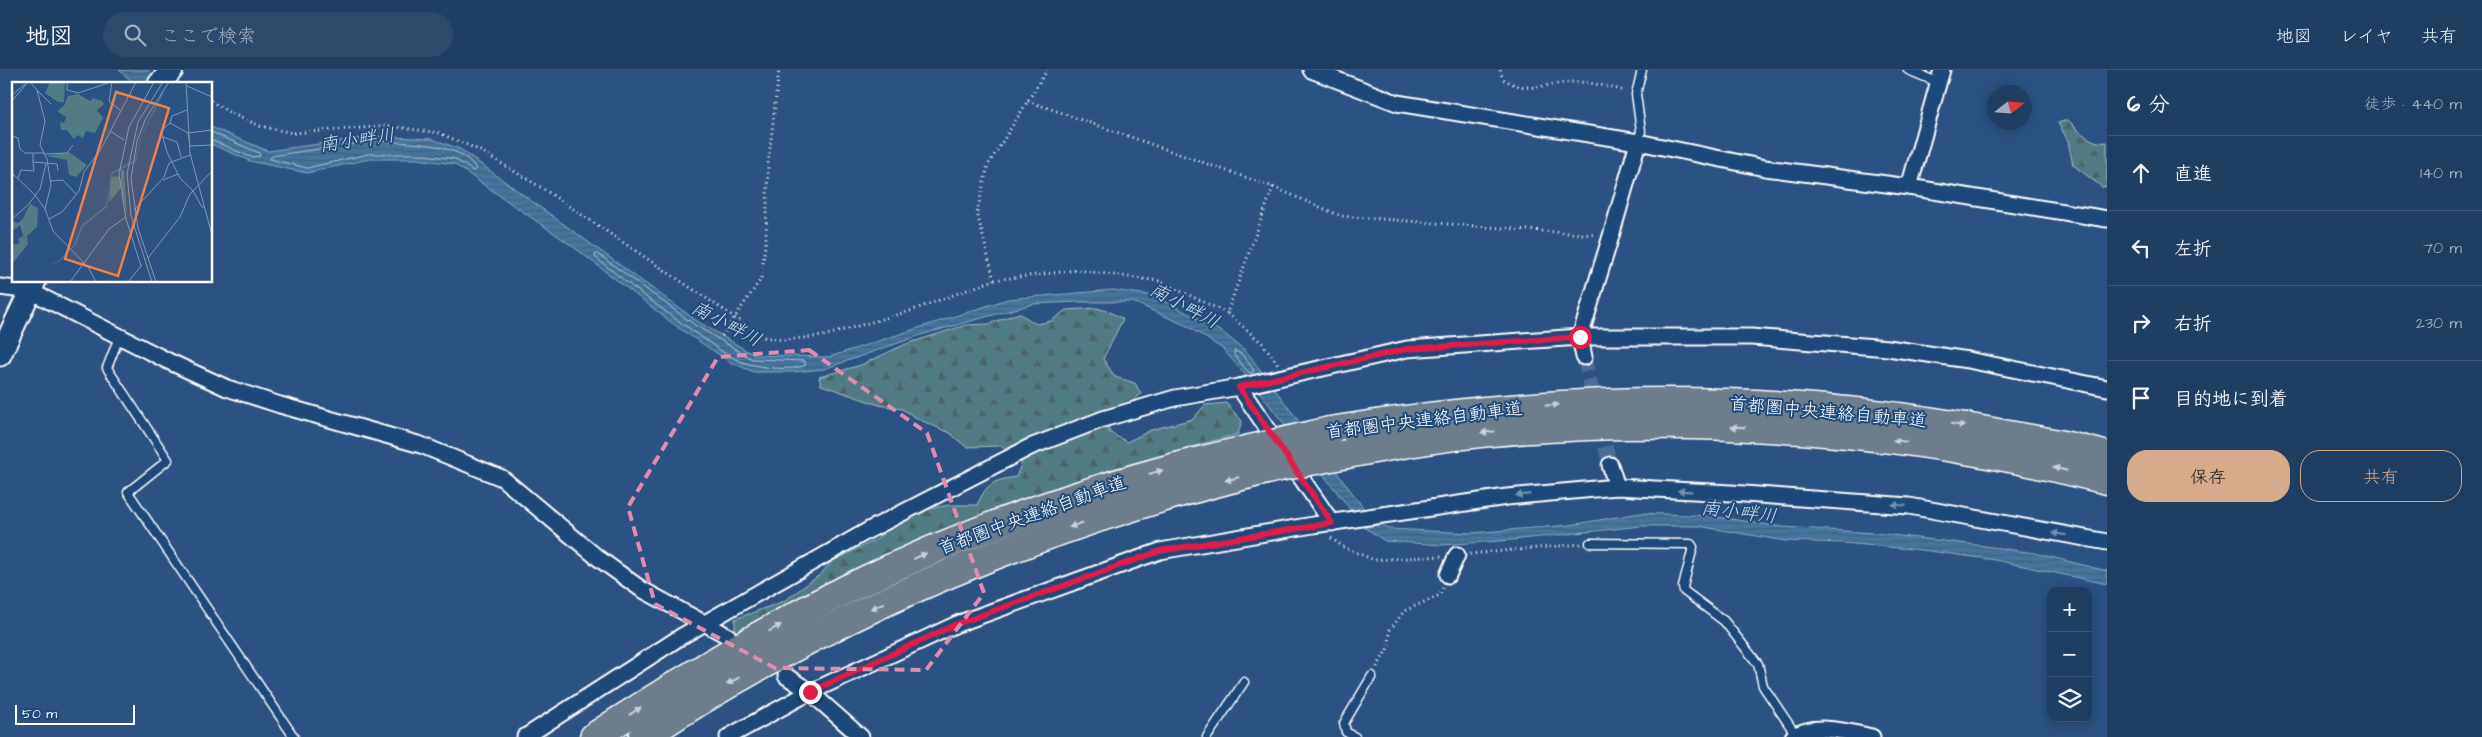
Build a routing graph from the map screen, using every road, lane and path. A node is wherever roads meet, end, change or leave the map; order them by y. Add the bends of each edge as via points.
1 (172, 70) edge
2 (779, 70) edge
3 (1047, 70) edge
4 (1311, 70) edge
5 (1500, 70) edge
6 (1642, 70) edge
7 (1908, 70) edge
8 (1940, 76) edge
9 (161, 82) edge
10 (1636, 94) junction
11 (212, 101) edge
12 (1028, 101) junction
13 (1638, 142) junction
14 (1273, 187) junction
15 (1909, 187) junction
16 (2107, 219) edge
17 (1611, 236) junction
18 (994, 280) junction
19 (32, 286) edge
20 (0, 287) edge
21 (1227, 313) junction
22 (734, 318) junction
23 (722, 336) dead end
24 (120, 337) junction
25 (1580, 337) junction
26 (0, 355) edge
27 (1584, 357) tunnel mouth
28 (1287, 375) junction
29 (1239, 387) junction
30 (2107, 388) edge
31 (2107, 456) edge
32 (1271, 457) junction
33 (1610, 464) tunnel mouth
34 (2107, 480) edge
35 (1617, 487) junction
36 (1332, 523) junction
37 (2107, 542) edge
38 (1590, 543) dead end
39 (1457, 555) dead end
40 (1448, 576) joint
41 (706, 623) junction
42 (728, 636) dead end
43 (786, 676) dead end
44 (1372, 676) joint
45 (1244, 682) dead end
46 (810, 692) junction
47 (1794, 736) edge
48 (294, 737) edge
49 (525, 737) edge
50 (594, 737) edge
51 (643, 737) edge
52 (728, 737) edge
53 (861, 737) edge
54 (1207, 737) edge
55 (1355, 737) edge
56 (1872, 737) edge

1 - 9 main road
2 - 22 path via 760,279
3 - 12 path
4 - 13 street via 1397,103
5 - 10 path via 1503,79 1515,86 1539,88 1578,82
6 - 10 lane
7 - 8 lane
8 - 15 street
10 - 13 lane via 1641,130
11 - 22 path via 230,114 260,126 293,133 389,126 439,133 479,150 542,188
12 - 14 path
12 - 18 path via 988,165 977,213
13 - 15 street via 1765,168
13 - 17 street
14 - 17 path via 1341,216
14 - 21 path
15 - 16 street
17 - 25 street
18 - 21 path via 1077,270 1159,281
18 - 22 path via 910,311 823,336 783,340 764,337
19 - 20 street
19 - 24 street
19 - 26 main road
21 - 28 path via 1262,343
22 - 23 path
24 - 41 street via 227,388 421,445 502,478 598,558 641,589
24 - 48 lane via 107,368 168,460 128,492
25 - 27 street
25 - 28 street via 1407,349
25 - 30 street via 1751,337 1888,348 1968,360
28 - 29 street
29 - 36 street
29 - 41 street via 1174,398 1103,419 1030,447 869,530
32 -> 31 highway, 首都圏中央連絡自動車道, bridge via 1330,431 1489,409 1585,403 1744,403 1910,416
34 -> 32 highway, 首都圏中央連絡自動車道, bridge via 1908,442 1832,432 1744,427 1661,425 1491,432 1347,454
50 -> 32 highway, 首都圏中央連絡自動車道 via 719,659 851,587 936,549 1028,512 1190,462
32 -> 51 highway, 首都圏中央連絡自動車道 via 950,573 797,645
33 - 35 street
35 -> 36 street via 1506,497
37 -> 35 street via 1909,506
36 - 46 street via 1160,551 957,624
38 - 47 lane via 1691,544 1684,591 1724,621 1758,664 1763,686
39 - 40 street
40 - 44 path via 1440,595 1404,611 1390,630 1389,646
41 - 42 street
41 - 49 street
43 - 46 street
44 - 55 lane via 1344,723 1346,732
45 - 54 lane
46 - 52 street
46 - 53 street
47 - 56 street via 1809,730 1844,731

